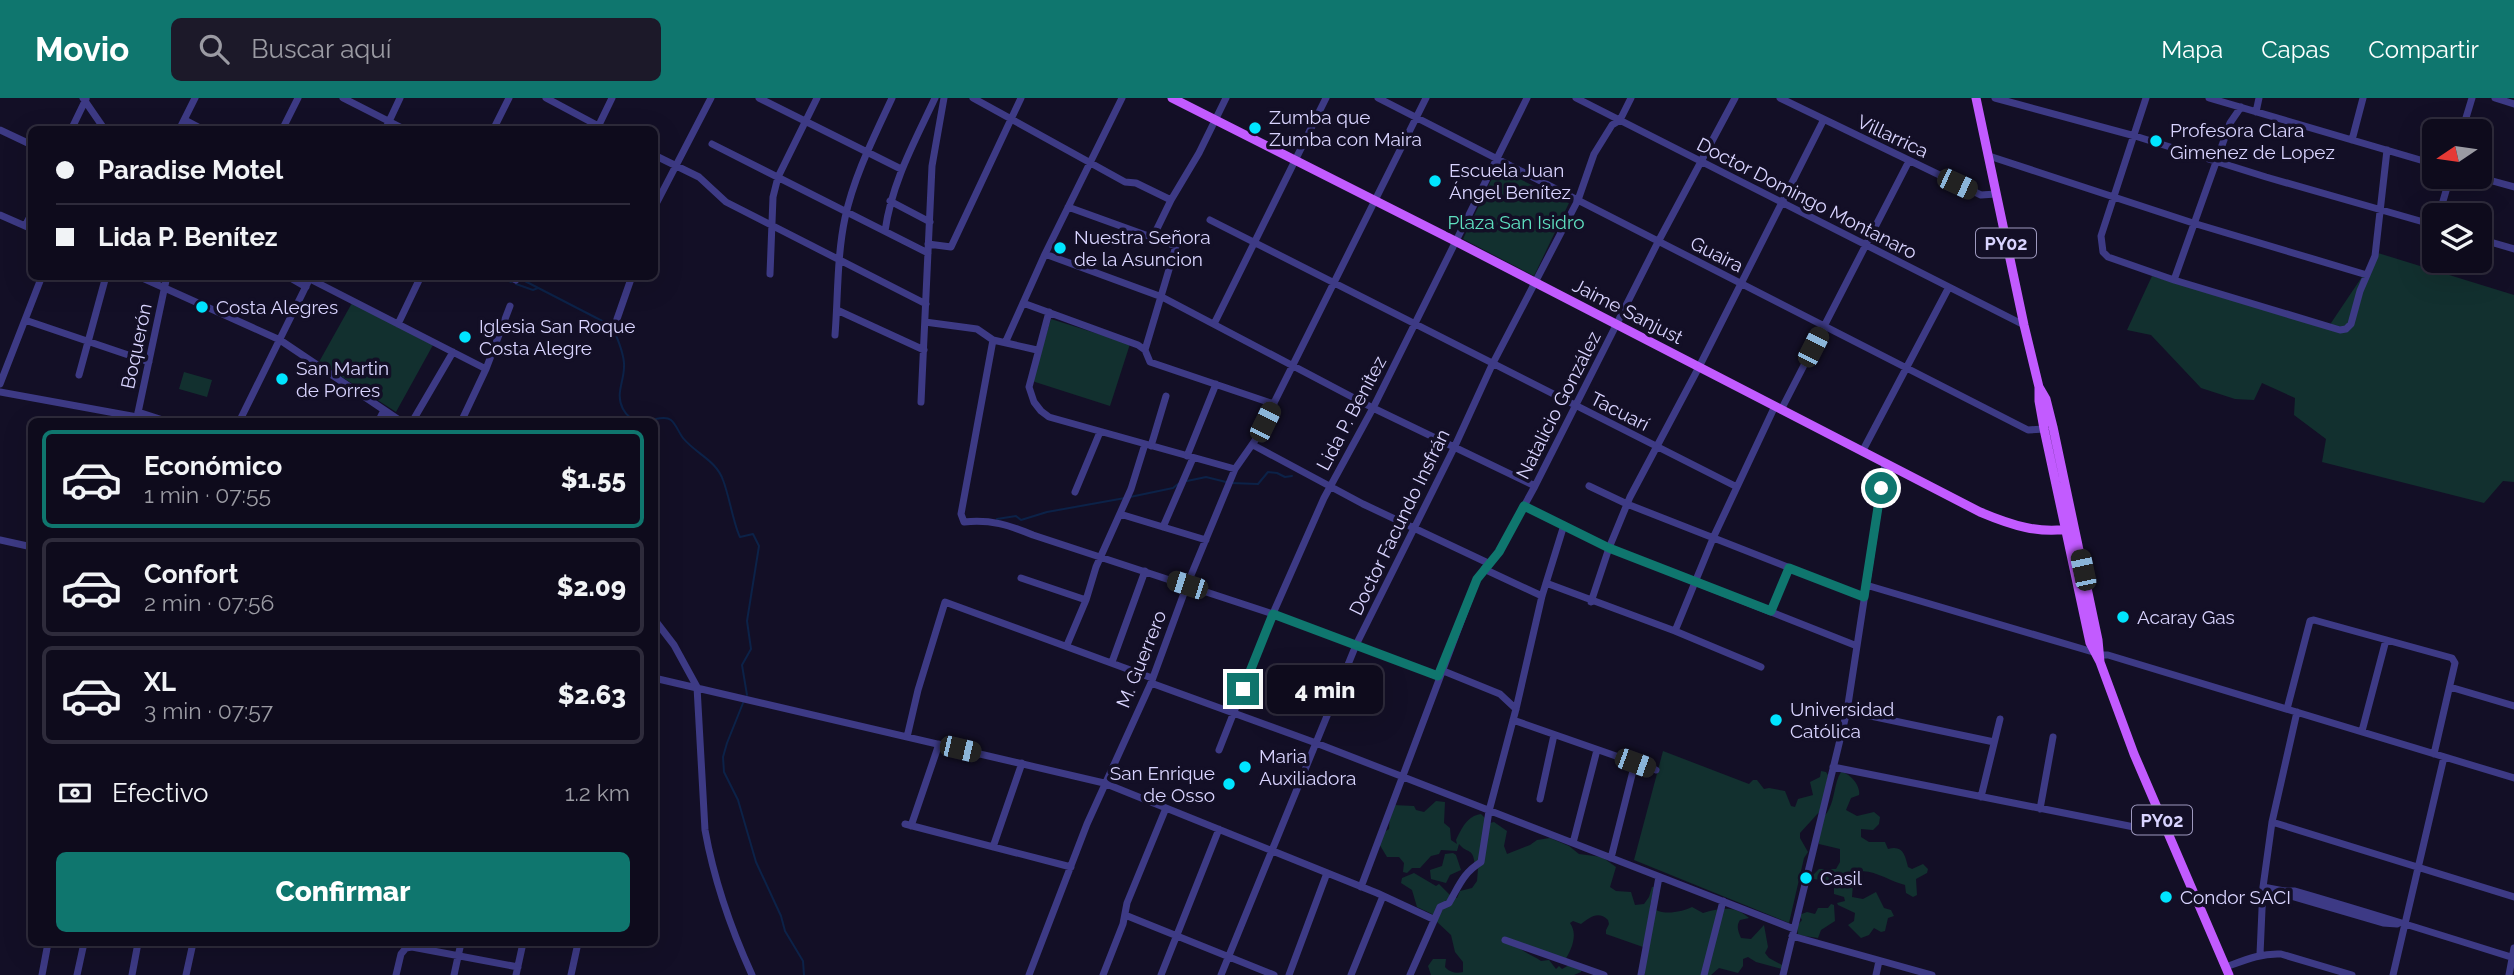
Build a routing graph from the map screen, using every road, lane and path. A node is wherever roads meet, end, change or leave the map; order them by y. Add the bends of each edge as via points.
1 (195, 98) edge
2 (298, 98) edge
3 (343, 98) edge
4 (400, 98) edge
5 (509, 98) edge
6 (546, 98) edge
7 (612, 98) edge
8 (710, 98) edge
9 (759, 98) edge
10 (817, 98) edge
11 (892, 98) edge
12 (935, 98) edge
13 (944, 98) edge
14 (973, 98) edge
15 (1021, 98) edge
16 (1122, 98) edge
17 (1172, 98) edge
18 (1226, 98) edge
19 (1326, 98) edge
20 (1378, 98) edge
21 (1426, 98) edge
22 (1527, 98) edge
23 (1576, 98) edge
24 (1631, 98) edge
25 (1735, 98) edge
26 (1780, 98) edge
27 (1976, 98) edge
28 (1995, 98) edge
29 (2146, 98) edge
30 (2209, 98) edge
31 (2259, 98) edge
32 (2363, 98) edge
33 (2472, 98) edge
34 (2495, 98) edge
35 (84, 99) edge
36 (1791, 101) edge
37 (2514, 104) edge
38 (2241, 107) junction
39 (2256, 112) junction
40 (1416, 118) junction
41 (1011, 119) junction
42 (2466, 119) edge
43 (184, 120) junction
44 (1215, 120) junction
45 (1620, 120) junction
46 (389, 121) junction
47 (1824, 121) junction
48 (805, 122) junction
49 (73, 126) edge
50 (102, 126) edge
51 (181, 126) edge
52 (196, 126) edge
53 (284, 126) edge
54 (387, 126) edge
55 (398, 126) edge
56 (495, 126) edge
57 (595, 126) edge
58 (598, 126) edge
59 (0, 130) edge
60 (2135, 136) junction
61 (2352, 140) junction
62 (28, 143) edge
63 (712, 144) dead end
64 (2387, 150) junction
65 (868, 152) junction
66 (1989, 156) junction
67 (658, 157) edge
68 (1496, 158) junction
69 (1296, 160) junction
70 (2422, 160) edge
71 (1909, 161) junction
72 (1089, 162) junction
73 (1702, 162) junction
74 (2216, 162) junction
75 (675, 165) junction
76 (901, 169) junction
77 (778, 177) junction
78 (2492, 181) edge
79 (2514, 187) edge
80 (1996, 194) junction
81 (2113, 197) junction
82 (658, 200) edge
83 (1171, 200) junction
84 (1578, 200) junction
85 (890, 201) junction
86 (1376, 201) junction
87 (1782, 203) junction
88 (1068, 207) junction
89 (2381, 210) junction
90 (846, 212) junction
91 (0, 218) edge
92 (1210, 220) dead end
93 (929, 222) junction
94 (2422, 222) edge
95 (2193, 223) junction
96 (772, 225) junction
97 (28, 227) edge
98 (885, 232) junction
99 (1153, 237) junction
100 (1455, 241) junction
101 (1255, 242) junction
102 (1658, 242) junction
103 (2492, 243) edge
104 (929, 244) junction
105 (1867, 246) junction
106 (2514, 249) edge
107 (928, 253) junction
108 (1045, 254) junction
109 (841, 261) junction
110 (770, 274) dead end
111 (2367, 275) junction
112 (40, 280) edge
113 (105, 280) edge
114 (146, 280) edge
115 (166, 280) edge
116 (419, 280) edge
117 (631, 280) edge
118 (2174, 280) junction
119 (309, 281) edge
120 (1535, 282) junction
121 (1741, 284) junction
122 (1333, 285) junction
123 (1949, 287) junction
124 (164, 289) junction
125 (1162, 297) junction
126 (1023, 303) junction
127 (926, 304) junction
128 (510, 306) dead end
129 (837, 310) junction
130 (1049, 312) junction
131 (617, 319) dead end
132 (25, 320) junction
133 (925, 322) junction
134 (1414, 323) junction
135 (398, 324) junction
136 (1214, 324) junction
137 (1617, 325) junction
138 (2024, 325) junction
139 (1824, 326) junction
140 (835, 335) dead end
141 (993, 340) junction
142 (279, 341) junction
143 (1006, 341) junction
144 (88, 343) junction
145 (1145, 349) junction
146 (923, 350) junction
147 (1038, 350) junction
148 (453, 352) junction
149 (149, 362) junction
150 (1293, 365) junction
151 (1492, 365) junction
152 (1699, 367) junction
153 (486, 369) junction
154 (1907, 369) junction
155 (79, 375) dead end
156 (0, 384) edge
157 (1216, 384) junction
158 (2039, 387) junction
159 (0, 392) edge
160 (1166, 396) dead end
161 (921, 402) dead end
162 (1273, 404) junction
163 (1575, 407) junction
164 (1373, 408) junction
165 (1778, 408) junction
166 (384, 410) junction
167 (137, 417) edge
168 (241, 418) edge
169 (380, 418) edge
170 (396, 418) edge
171 (414, 418) edge
172 (463, 418) edge
173 (2044, 429) junction
174 (1100, 432) junction
175 (1252, 444) junction
176 (1148, 445) junction
177 (1657, 447) junction
178 (1454, 448) junction
179 (1862, 452) junction
180 (1190, 457) junction
181 (1885, 464) junction
182 (1235, 469) junction
183 (1331, 485) junction
184 (1535, 486) junction
185 (1589, 486) dead end
186 (1737, 487) junction
187 (1075, 492) dead end
188 (1627, 504) junction
189 (1524, 506) junction
190 (2061, 506) junction
191 (1120, 514) junction
192 (1564, 525) junction
193 (1414, 526) junction
194 (1163, 527) junction
195 (2069, 529) junction
196 (2043, 532) junction
197 (1714, 536) junction
198 (0, 540) edge
199 (1206, 540) junction
200 (28, 546) edge
201 (1609, 548) junction
202 (1101, 557) junction
203 (2072, 564) junction
204 (1486, 566) junction
205 (1789, 568) junction
206 (1145, 571) junction
207 (1021, 578) dead end
208 (1695, 580) junction
209 (1546, 583) junction
210 (1187, 585) junction
211 (1866, 585) junction
212 (1542, 596) junction
213 (1864, 597) junction
214 (1086, 600) junction
215 (1591, 602) junction
216 (1771, 611) junction
217 (1273, 614) junction
218 (658, 624) edge
219 (1675, 631) junction
220 (2386, 640) junction
221 (1067, 645) junction
222 (1356, 645) junction
223 (1857, 646) junction
224 (2098, 657) junction
225 (1112, 662) junction
226 (1761, 667) dead end
227 (1440, 673) junction
228 (658, 679) edge
229 (1152, 681) junction
230 (697, 687) junction
231 (2450, 687) junction
232 (2514, 706) edge
233 (1516, 709) junction
234 (2287, 709) junction
235 (1847, 710) junction
236 (1234, 712) junction
237 (2297, 712) junction
238 (2000, 719) dead end
239 (1513, 720) junction
240 (2362, 732) junction
241 (1554, 734) junction
242 (907, 737) junction
243 (2053, 737) dead end
244 (1994, 742) junction
245 (1316, 743) junction
246 (939, 744) junction
247 (1219, 750) dead end
248 (1597, 750) junction
249 (2434, 754) junction
250 (2444, 757) junction
251 (1635, 763) junction
252 (1022, 764) junction
253 (1833, 767) junction
254 (1656, 770) dead end
255 (1401, 776) junction
256 (2514, 778) edge
257 (1104, 783) junction
258 (1981, 797) junction
259 (1540, 799) dead end
260 (1166, 808) junction
261 (2040, 808) junction
262 (1489, 811) junction
263 (2272, 822) junction
264 (2165, 827) junction
265 (1219, 829) junction
266 (1573, 843) junction
267 (993, 847) junction
268 (1274, 852) junction
269 (1611, 858) junction
270 (1070, 867) junction
271 (2418, 867) junction
272 (1326, 873) junction
273 (1659, 877) junction
274 (1361, 887) junction
275 (2263, 887) junction
276 (1383, 896) junction
277 (2514, 897) edge
278 (1723, 901) junction
279 (1125, 915) junction
280 (1433, 919) junction
281 (2403, 925) junction
282 (1793, 933) junction
283 (1177, 936) junction
284 (1505, 940) dead end
285 (47, 946) edge
286 (83, 946) edge
287 (137, 946) edge
288 (192, 946) edge
289 (408, 946) edge
290 (460, 946) edge
291 (522, 946) edge
292 (577, 946) edge
293 (2514, 948) edge
294 (2260, 954) junction
295 (458, 955) junction
296 (1229, 957) junction
297 (2513, 958) edge
298 (1879, 961) junction
299 (517, 971) edge
300 (1581, 971) edge
301 (2227, 971) edge
302 (42, 975) edge
303 (77, 975) edge
304 (132, 975) edge
305 (186, 975) edge
306 (396, 975) edge
307 (454, 975) edge
308 (571, 975) edge
309 (752, 975) edge
310 (1029, 975) edge
311 (1103, 975) edge
312 (1161, 975) edge
313 (1221, 975) edge
314 (1274, 975) edge
315 (1289, 975) edge
316 (1352, 975) edge
317 (1410, 975) edge
318 (1604, 975) edge
319 (1640, 975) edge
320 (1704, 975) edge
321 (1783, 975) edge
322 (1876, 975) edge
323 (1932, 975) edge
324 (2352, 975) edge
325 (2393, 975) edge
326 (2509, 975) edge

1 - 43 street
2 - 53 street
3 - 46 street
4 - 46 street
5 - 56 street
6 - 57 street
7 - 58 street
8 - 75 street
9 - 48 street
10 - 48 street
11 - 65 street
12 - 76 street
13 - 93 street via 932,166
14 - 41 street
15 - 41 street
16 - 72 street
17 - 44 main road, Jaime Sanjust
18 - 44 street
19 - 69 street
20 - 40 street, Guaira
21 - 40 street, M. Guerrero
22 - 68 street, Lida P. Benítez
23 - 45 street, Doctor Domingo Montanaro
24 - 45 street, Doctor Facundo Insfrán
25 - 73 street, Natalicio González
26 - 36 street, Villarrica
27 - 66 main road, PY02
28 - 60 street
29 - 60 street
30 - 38 street
31 - 39 street
32 - 61 street
33 - 42 street
34 - 37 street
35 - 49 street
35 - 50 street
36 - 47 street, Villarrica
38 - 39 street
38 - 74 street
39 - 61 street
40 - 68 street, Guaira
40 - 86 street, M. Guerrero
41 - 72 street
41 - 104 street via 951,247
43 - 51 street
43 - 52 street
44 - 69 main road, Jaime Sanjust
44 - 83 street
45 - 73 street, Doctor Domingo Montanaro
45 - 84 street, Doctor Facundo Insfrán via 1594,154
46 - 54 street
46 - 55 street
47 - 71 street, Villarrica
47 - 87 street
48 - 65 street
48 - 77 street
59 - 62 street
60 - 74 street
60 - 81 street
61 - 64 street
63 - 77 street
64 - 70 street
64 - 89 street
65 - 76 street
65 - 90 street
66 - 80 main road, PY02
66 - 81 street
67 - 75 street
68 - 84 street, Guaira
68 - 100 street, Lida P. Benítez
69 - 86 main road, Jaime Sanjust
69 - 101 street
71 - 80 street, Villarrica via 1981,195
71 - 105 street
72 - 83 street
72 - 88 street
73 - 87 street, Doctor Domingo Montanaro
73 - 102 street, Natalicio González
74 - 89 street
74 - 95 street
75 - 82 street
75 - 96 street via 699,177 726,202
76 - 85 street
77 - 90 street
77 - 96 street
78 - 79 street
80 - 138 main road, PY02
81 - 95 street
81 - 118 street via 2101,236 2103,252
83 - 99 street
84 - 102 street, Guaira
84 - 120 street, Doctor Facundo Insfrán
85 - 93 street
85 - 98 street
86 - 100 main road, Jaime Sanjust
86 - 122 street, M. Guerrero
87 - 105 street, Doctor Domingo Montanaro
87 - 121 street
88 - 99 street
88 - 108 street
89 - 94 street
89 - 111 street via 2375,256
90 - 98 street
90 - 109 street
91 - 97 street
92 - 101 street, Tacuarí
93 - 104 street
95 - 111 street
95 - 118 street
96 - 109 street
96 - 110 street
98 - 107 street
99 - 125 street via 1176,246
100 - 120 main road, Jaime Sanjust
100 - 134 street, Lida P. Benítez
101 - 122 street, Tacuarí
101 - 136 street
102 - 121 street, Guaira
102 - 137 street, Natalicio González
103 - 106 street
104 - 107 street
105 - 123 street, Doctor Domingo Montanaro
105 - 139 street
107 - 127 street
108 - 125 street
108 - 126 street
109 - 127 street
109 - 129 street
111 - 118 street via 2351,324 2340,330
112 - 132 street
113 - 144 street
114 - 124 street
115 - 124 street, Boquerón
116 - 135 street
117 - 131 street
119 - 135 street
119 - 142 street
120 - 137 main road, Jaime Sanjust
120 - 151 street, Doctor Facundo Insfrán
121 - 139 street, Guaira
121 - 152 street
122 - 134 street, Tacuarí
122 - 150 street, M. Guerrero
123 - 138 street, Doctor Domingo Montanaro
123 - 154 street
124 - 142 street
124 - 149 street, Boquerón
125 - 136 street
125 - 145 street
126 - 130 street
126 - 143 street
127 - 133 street
128 - 153 street
129 - 140 street
129 - 146 street
130 - 145 street
130 - 147 street
132 - 144 street
132 - 156 street
133 - 141 street via 977,329
133 - 146 street
134 - 151 street, Tacuarí
134 - 164 street, Lida P. Benítez
135 - 148 street
136 - 150 street
137 - 152 main road, Jaime Sanjust
137 - 163 street, Natalicio González
138 - 158 main road, PY02
139 - 154 street, Guaira
139 - 165 street
141 - 143 street
141 - 202 street via 961,514 964,522 1005,523
142 - 166 street
142 - 168 street
143 - 147 street
144 - 149 street
144 - 155 street
145 - 157 street via 1150,362
146 - 161 street
147 - 174 street via 1029,387 1041,411
148 - 153 street
148 - 171 street
149 - 167 street, Boquerón
150 - 162 street, M. Guerrero
150 - 164 street
151 - 163 street, Tacuarí
151 - 178 street, Doctor Facundo Insfrán
152 - 165 main road, Jaime Sanjust
152 - 177 street
153 - 172 street
154 - 173 street, Guaira via 2028,430
154 - 179 street
157 - 162 street
157 - 180 street
158 - 173 main road, PY02
158 - 195 main road, PY02 via 2046,399
159 - 167 street
160 - 176 street
162 - 175 street, M. Guerrero
163 - 177 street, Tacuarí
163 - 184 street, Natalicio González
164 - 178 street
164 - 183 street, Lida P. Benítez
165 - 179 main road, Jaime Sanjust
165 - 186 street
166 - 169 street
166 - 170 street
173 - 190 main road, PY02
174 - 176 street
174 - 187 street
175 - 182 street, M. Guerrero
175 - 183 street
176 - 180 street
176 - 191 street
177 - 186 street, Tacuarí
177 - 188 street
178 - 184 street
178 - 193 street, Doctor Facundo Insfrán
179 - 181 main road, Jaime Sanjust
180 - 182 street
180 - 194 street
181 - 196 main road, Jaime Sanjust via 1980,512
181 - 211 street
182 - 199 street, M. Guerrero
183 - 193 street
183 - 217 street, Lida P. Benítez
184 - 189 street, Natalicio González
185 - 188 street
186 - 197 street
188 - 197 street
188 - 201 street
189 - 192 street
189 - 204 street, Natalicio González
190 - 195 main road, PY02
190 - 196 main road via 2056,526
191 - 194 street
191 - 202 street
192 - 201 street
192 - 209 street
193 - 204 street
193 - 222 street, Doctor Facundo Insfrán
194 - 199 street
195 - 196 main road, Jaime Sanjust
195 - 203 main road, PY02
195 - 224 main road, PY02
196 - 203 main road via 2062,544
197 - 205 street
197 - 208 street
198 - 200 street
199 - 210 street, M. Guerrero
201 - 208 street
201 - 215 street
202 - 206 street
202 - 214 street
203 - 224 main road, PY02
204 - 212 street
204 - 227 street, Natalicio González
205 - 213 street
205 - 216 street
206 - 210 street
206 - 225 street
207 - 214 street
208 - 216 street
208 - 219 street
209 - 212 street
209 - 215 street
210 - 217 street
210 - 229 street, M. Guerrero
211 - 213 street
211 - 224 street
212 - 233 street
213 - 223 street
214 - 221 street
215 - 219 street
216 - 223 street
217 - 222 street
217 - 236 street, Lida P. Benítez
218 - 230 street
219 - 226 street
220 - 231 street via 2452,658
220 - 234 street via 2310,621
220 - 240 street
221 - 225 street
221 - 242 street via 945,602
222 - 227 street
222 - 245 street, Doctor Facundo Insfrán
223 - 235 street
224 - 234 street via 2108,655
224 - 264 main road, PY02
225 - 229 street
227 - 233 street via 1500,694
227 - 255 street, Natalicio González
228 - 230 street
229 - 236 street
229 - 257 street, M. Guerrero
230 - 242 street
230 - 309 street via 709,851
231 - 232 street
231 - 249 street
233 - 239 street
234 - 237 street
235 - 244 street
235 - 253 street
236 - 245 street
236 - 247 street, Lida P. Benítez
237 - 240 street
237 - 263 street
238 - 244 street
239 - 241 street
239 - 262 street
240 - 249 street
241 - 248 street
241 - 259 street
242 - 246 street
243 - 261 street
244 - 258 street
245 - 255 street
245 - 268 street, Doctor Facundo Insfrán
246 - 252 street
246 - 267 street via 908,825
248 - 251 street
248 - 266 street
249 - 250 street
250 - 256 street
250 - 271 street
251 - 254 street
251 - 269 street
252 - 257 street
252 - 267 street
253 - 258 street
253 - 282 street
255 - 262 street
255 - 274 street, Natalicio González
257 - 260 street
257 - 270 street, M. Guerrero
258 - 261 street
260 - 265 street
260 - 279 street
261 - 264 street via 2154,831
262 - 266 street
262 - 280 street via 1481,862 1468,870 1449,903
263 - 271 street
263 - 275 street
264 - 301 main road, PY02
265 - 268 street
265 - 283 street
266 - 269 street
267 - 270 street
268 - 272 street
268 - 296 street, Doctor Facundo Insfrán
269 - 273 street
270 - 310 street, M. Guerrero
271 - 277 street
271 - 281 street
272 - 274 street
272 - 315 street
273 - 278 street
273 - 319 street
274 - 276 street
275 - 281 street
275 - 294 street
276 - 280 street
276 - 316 street
278 - 282 street
278 - 320 street
279 - 283 street
279 - 311 street
280 - 317 street
281 - 297 street
281 - 325 street
282 - 298 street
282 - 321 street
283 - 296 street
283 - 312 street
284 - 300 street
285 - 302 street
286 - 303 street
287 - 304 street
288 - 305 street
289 - 295 street
289 - 306 street
290 - 295 street
291 - 299 street
292 - 308 street
293 - 297 street
294 - 301 street
294 - 324 street via 2281,954
295 - 299 street
295 - 307 street
296 - 313 street, Doctor Facundo Insfrán
296 - 314 street
297 - 326 street
298 - 322 street
298 - 323 street
300 - 318 street

